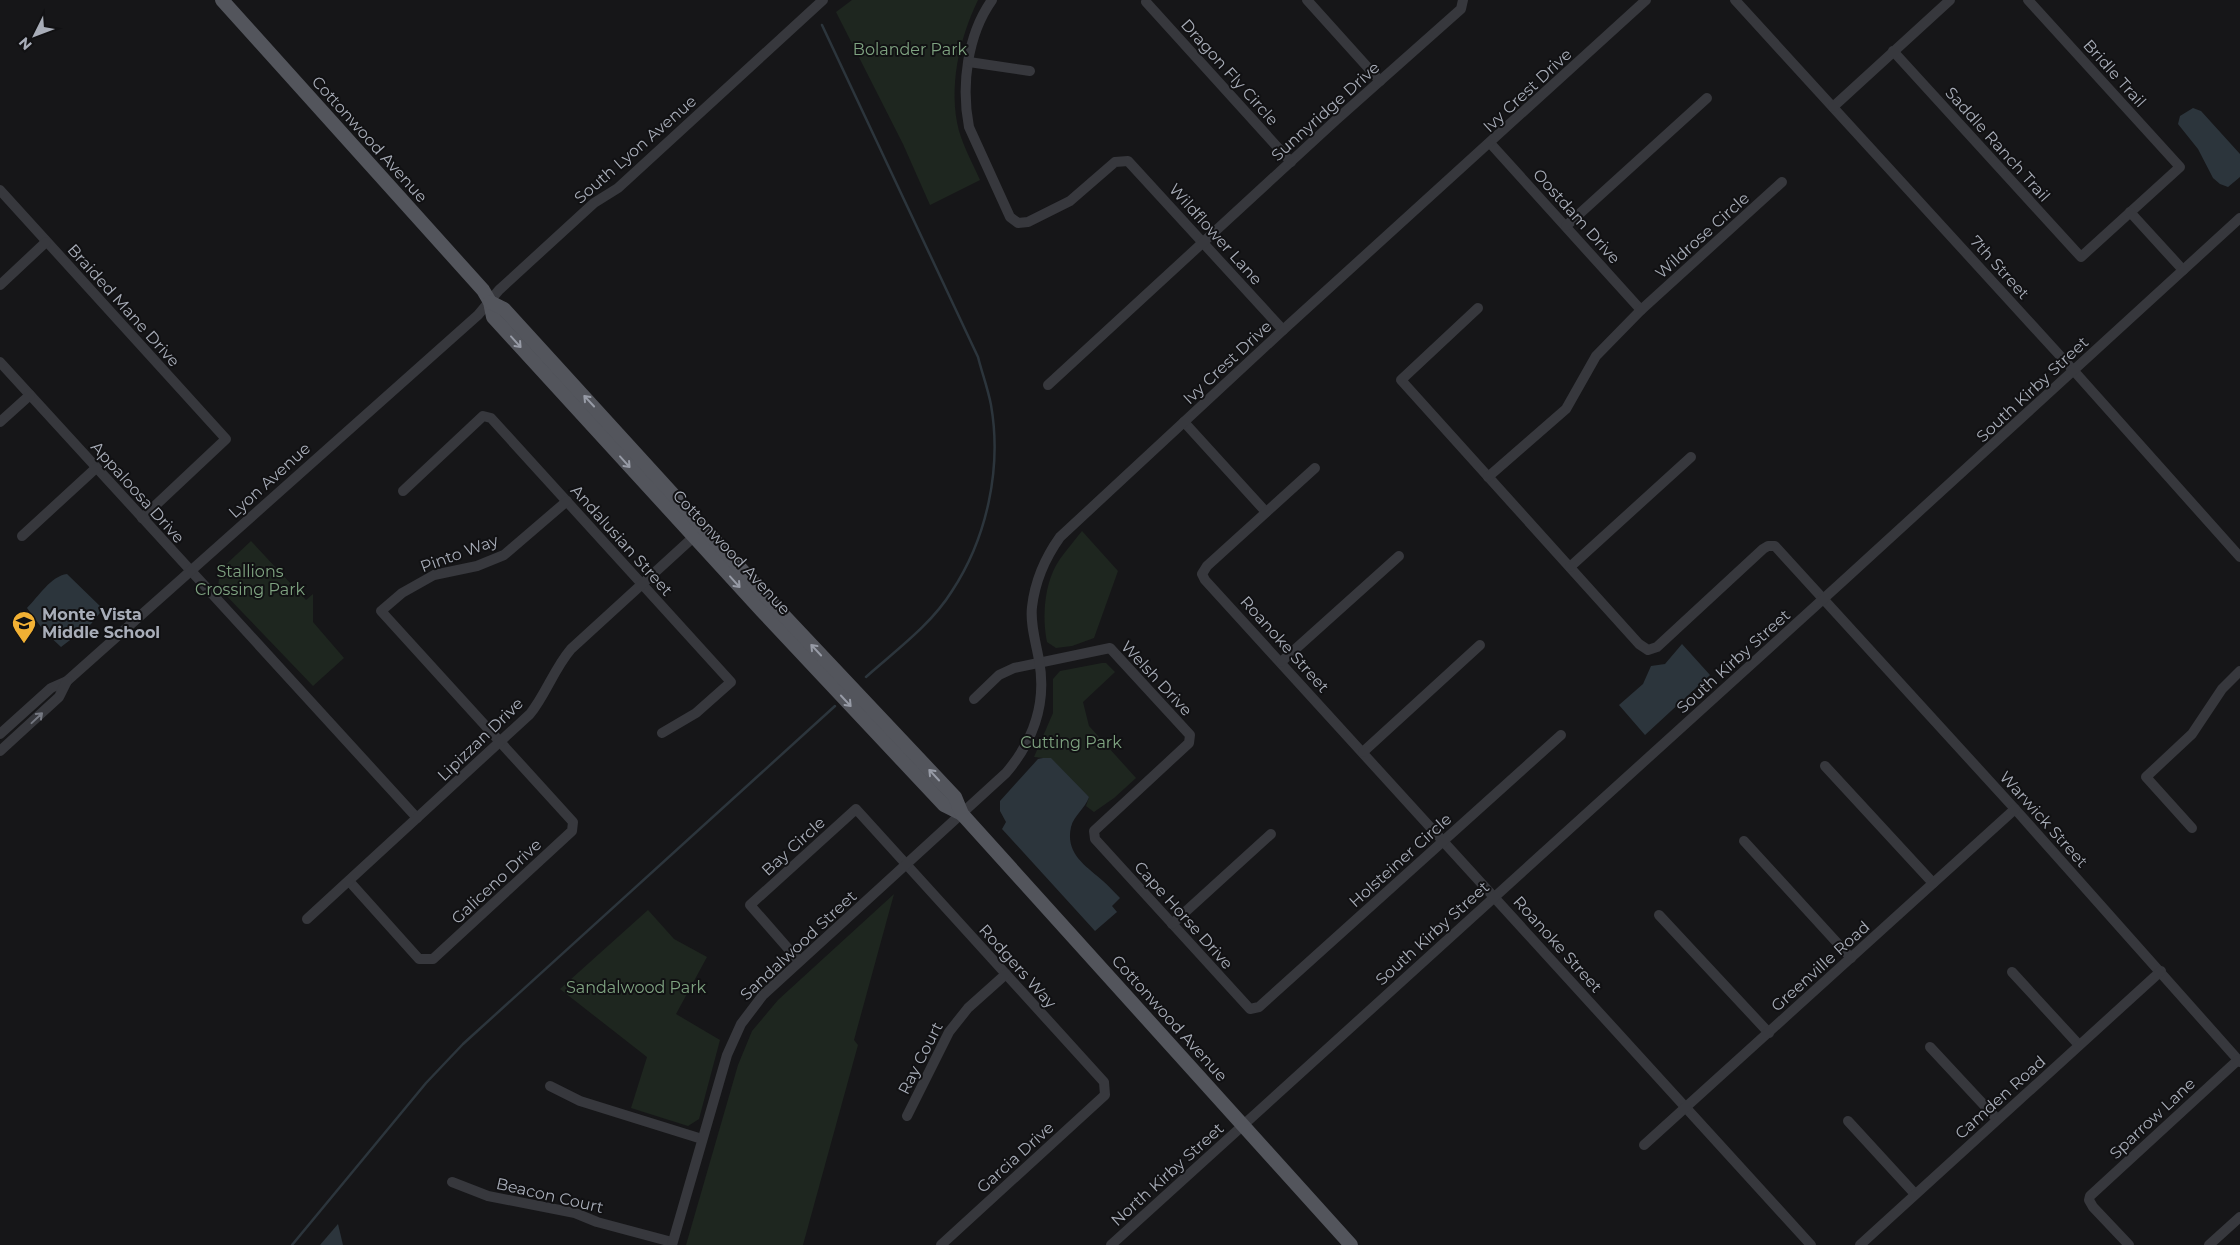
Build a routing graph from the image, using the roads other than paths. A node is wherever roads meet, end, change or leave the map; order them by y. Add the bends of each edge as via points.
1 (222, 0) edge
2 (823, 0) edge
3 (992, 0) edge
4 (1307, 0) edge
5 (1464, 0) edge
6 (1646, 0) edge
7 (1735, 0) edge
8 (1950, 0) edge
9 (2028, 0) edge
10 (1146, 2) dead end
11 (1893, 51) junction
12 (969, 62) junction
13 (1030, 71) dead end
14 (1380, 81) junction
15 (1707, 98) dead end
16 (1833, 107) junction
17 (1490, 143) junction
18 (1291, 162) junction
19 (1782, 182) dead end
20 (0, 190) edge
21 (2130, 212) junction
22 (2240, 218) edge
23 (1566, 226) junction
24 (46, 242) junction
25 (1204, 242) junction
26 (2183, 270) junction
27 (0, 285) edge
28 (490, 302) junction
29 (1478, 308) dead end
30 (1641, 310) junction
31 (1283, 330) junction
32 (0, 362) edge
33 (2074, 371) junction
34 (1048, 385) dead end
35 (30, 395) junction
36 (0, 422) edge
37 (1184, 422) junction
38 (1691, 457) dead end
39 (96, 468) junction
40 (1315, 468) dead end
41 (1488, 477) junction
42 (403, 491) dead end
43 (567, 501) junction
44 (1266, 512) junction
45 (142, 518) junction
46 (699, 533) junction
47 (22, 536) dead end
48 (1399, 556) dead end
49 (2240, 557) edge
50 (1570, 567) junction
51 (190, 571) junction
52 (643, 585) junction
53 (1824, 599) junction
54 (1480, 645) dead end
55 (1040, 662) junction
56 (1281, 662) junction
57 (2240, 671) edge
58 (67, 681) junction
59 (974, 699) dead end
60 (662, 733) dead end
61 (0, 734) edge
62 (1561, 735) dead end
63 (500, 742) junction
64 (0, 751) edge
65 (1363, 752) junction
66 (1825, 766) dead end
67 (2015, 809) junction
68 (962, 814) junction
69 (417, 818) junction
70 (2192, 828) dead end
71 (1094, 831) joint
72 (1271, 834) dead end
73 (1444, 841) junction
74 (1744, 841) dead end
75 (906, 864) junction
76 (349, 881) junction
77 (1933, 883) junction
78 (1495, 897) junction
79 (1660, 915) dead end
80 (307, 919) dead end
81 (1172, 924) junction
82 (1851, 958) junction
83 (799, 961) junction
84 (2012, 972) dead end
85 (2160, 972) junction
86 (1006, 974) junction
87 (1259, 1007) joint
88 (1769, 1033) junction
89 (2079, 1045) junction
90 (1930, 1046) dead end
91 (2239, 1060) edge
92 (550, 1086) dead end
93 (1106, 1089) joint
94 (1686, 1107) junction
95 (907, 1116) dead end
96 (1997, 1119) junction
97 (1848, 1121) dead end
98 (1243, 1124) junction
99 (702, 1139) junction
100 (1644, 1145) dead end
101 (452, 1182) dead end
102 (1915, 1194) junction
103 (2240, 1217) edge
104 (672, 1243) edge
105 (941, 1245) edge
106 (1111, 1245) edge
107 (1351, 1245) edge
108 (1811, 1245) edge
109 (1860, 1245) edge
110 (2129, 1245) edge
111 (2209, 1245) edge

1 - 28 main road, Cottonwood Avenue via 483,290
2 - 28 street, South Lyon Avenue via 618,188 594,203
3 - 12 street via 977,26
4 - 14 street
5 - 14 street, Sunnyridge Drive via 1461,9
6 - 17 street, Ivy Crest Drive
7 - 16 street, 7th Street
8 - 11 street
9 - 21 street, Bridle Trail via 2180,167
10 - 18 street, Dragon Fly Circle
11 - 16 street
11 - 21 street, Saddle Ranch Trail via 2081,257
12 - 13 street
12 - 25 street, Wildflower Lane via 966,84 969,127 1010,217 1018,223 1028,222 1070,201 1115,162 1124,160 1132,164
14 - 18 street, Sunnyridge Drive
15 - 23 street
16 - 33 street, 7th Street
17 - 23 street, Oostdam Drive
17 - 31 street, Ivy Crest Drive
18 - 25 street, Sunnyridge Drive
19 - 30 street, Wildrose Circle
20 - 24 street, Braided Mane Drive
21 - 26 street
22 - 26 street, South Kirby Street
23 - 30 street, Oostdam Drive
24 - 27 street
24 - 45 street, Braided Mane Drive via 226,439
25 - 31 street, Wildflower Lane
25 - 34 street, Sunnyridge Drive
26 - 33 street, South Kirby Street
28 - 46 main road, Cottonwood Avenue via 504,309
28 - 51 street, Lyon Avenue
29 - 41 street via 1401,380
30 - 41 street, Wildrose Circle via 1596,356 1566,409
31 - 37 street, Ivy Crest Drive
32 - 35 street, Appaloosa Drive
33 - 49 street, 7th Street
33 - 53 street, South Kirby Street
35 - 36 street
35 - 39 street, Appaloosa Drive
37 - 44 street
37 - 55 street, Ivy Crest Drive via 1075,522 1049,553 1040,572 1032,608
38 - 50 street
39 - 45 street, Appaloosa Drive
39 - 47 street
40 - 44 street
41 - 50 street
42 - 43 street, Andalusian Street via 483,416 491,418
43 - 52 street, Andalusian Street
43 - 63 street, Pinto Way via 504,554 478,566 434,575 402,593 381,611
44 - 56 street, Roanoke Street via 1202,574
45 - 51 street, Appaloosa Drive
46 - 52 street, Lipizzan Drive
46 - 68 main road, Cottonwood Avenue via 944,805
48 - 56 street
50 - 53 street, Warwick Street via 1648,650 1657,646 1768,546 1776,546
51 - 58 street, Lyon Avenue
51 - 69 street, Appaloosa Drive
52 - 60 street, Andalusian Street via 731,682 696,713
52 - 63 street, Lipizzan Drive via 571,649 554,671 538,703
53 - 67 street, Warwick Street
53 - 78 street, South Kirby Street
54 - 65 street
55 - 59 street via 1006,671
55 - 68 street, Ivy Crest Drive via 1040,705 1028,741 1006,773
55 - 71 street, Welsh Drive via 1110,648 1190,735 1189,743
56 - 65 street, Roanoke Street
57 - 70 street via 2222,689 2192,734 2146,777
58 - 61 street, Lyon Avenue via 51,688
64 -> 58 street, Lyon Avenue via 59,697
62 - 73 street, Holsteiner Circle
63 - 69 street, Lipizzan Drive
63 - 76 street, Galiceno Drive via 573,822 572,831 433,959 419,959
65 - 73 street, Roanoke Street
66 - 77 street
67 - 77 street, Greenville Road
67 - 85 street, Warwick Street
68 - 75 street, Sandalwood Street
68 - 98 main road, Cottonwood Avenue
69 - 76 street, Lipizzan Drive
71 - 81 street, Cape Horse Drive via 1095,839
72 - 81 street
73 - 78 street, Roanoke Street
73 - 87 street, Holsteiner Circle
74 - 82 street
75 - 83 street, Sandalwood Street
75 - 83 street, Bay Circle via 856,809 757,898 750,905
75 - 86 street, Rodgers Way
76 - 80 street, Lipizzan Drive
77 - 82 street, Greenville Road
78 - 94 street, Roanoke Street
78 - 98 street, South Kirby Street
79 - 88 street
81 - 87 street, Cape Horse Drive via 1250,1009
82 - 88 street, Greenville Road
83 - 99 street, Sandalwood Street via 763,995 741,1024 727,1055
84 - 89 street
85 - 89 street, Camden Road
85 - 91 street, Warwick Street
86 - 93 street, Rodgers Way via 1104,1082
86 - 95 street, Ray Court via 968,1008 948,1032
88 - 94 street, Greenville Road
89 - 96 street, Camden Road
90 - 96 street
91 - 110 street, Sparrow Lane via 2093,1193 2089,1200 2093,1207
92 - 99 street via 580,1101
93 - 105 street, Garcia Drive via 1105,1095
94 - 100 street, Greenville Road
94 - 108 street, Roanoke Street
96 - 102 street, Camden Road
97 - 102 street
98 - 106 street, North Kirby Street
98 - 107 main road, Cottonwood Avenue
99 - 104 street, Sandalwood Street
101 - 104 street, Beacon Court via 488,1196 575,1213
102 - 109 street, Camden Road
103 - 111 street

